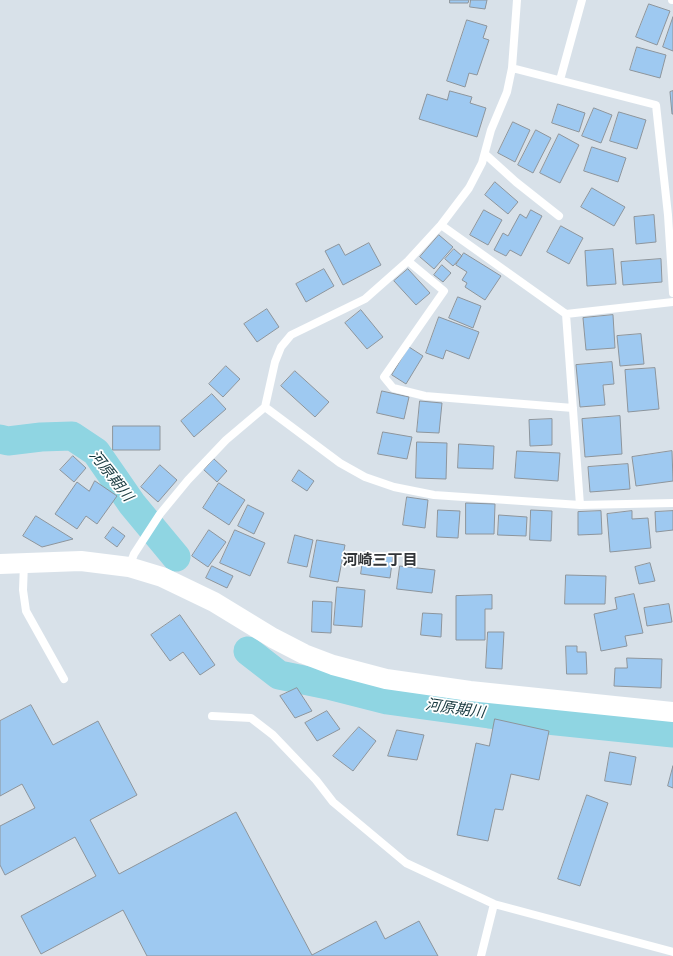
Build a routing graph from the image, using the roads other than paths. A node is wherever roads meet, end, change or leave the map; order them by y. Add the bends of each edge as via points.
1 (517, 0) edge
2 (582, 0) edge
3 (512, 68) junction
4 (560, 80) junction
5 (485, 154) junction
6 (670, 215) edge
7 (559, 216) dead end
8 (441, 225) junction
9 (408, 261) junction
10 (673, 293) edge
11 (673, 302) edge
12 (566, 314) junction
13 (265, 407) junction
14 (573, 408) junction
15 (673, 503) edge
16 (580, 505) junction
17 (131, 560) junction
18 (24, 563) junction
19 (0, 564) edge
20 (64, 679) dead end
21 (673, 712) edge
22 (212, 716) dead end
23 (494, 904) junction
24 (673, 952) edge
25 (481, 956) edge

1 - 3 lane
2 - 4 lane
3 - 4 lane
3 - 5 lane via 507,92 491,130
4 - 6 lane via 656,105
5 - 7 lane
5 - 8 lane via 469,188
6 - 10 lane
8 - 9 lane
8 - 12 lane
9 - 13 lane via 365,299 290,335 281,347 275,362
9 - 14 lane via 444,291 384,377 393,388 425,396
11 - 12 lane
12 - 14 lane
13 - 16 lane via 340,463 365,477 394,487 434,495
13 - 17 lane via 226,440 188,480 160,514
14 - 16 lane
15 - 16 lane
17 - 18 street
17 - 21 street via 214,602 273,638 333,665 386,679 470,691
18 - 19 street
18 - 20 lane via 22,590 26,611
22 - 23 lane via 251,718 273,735 316,780 333,802 406,864
23 - 24 lane
23 - 25 lane

